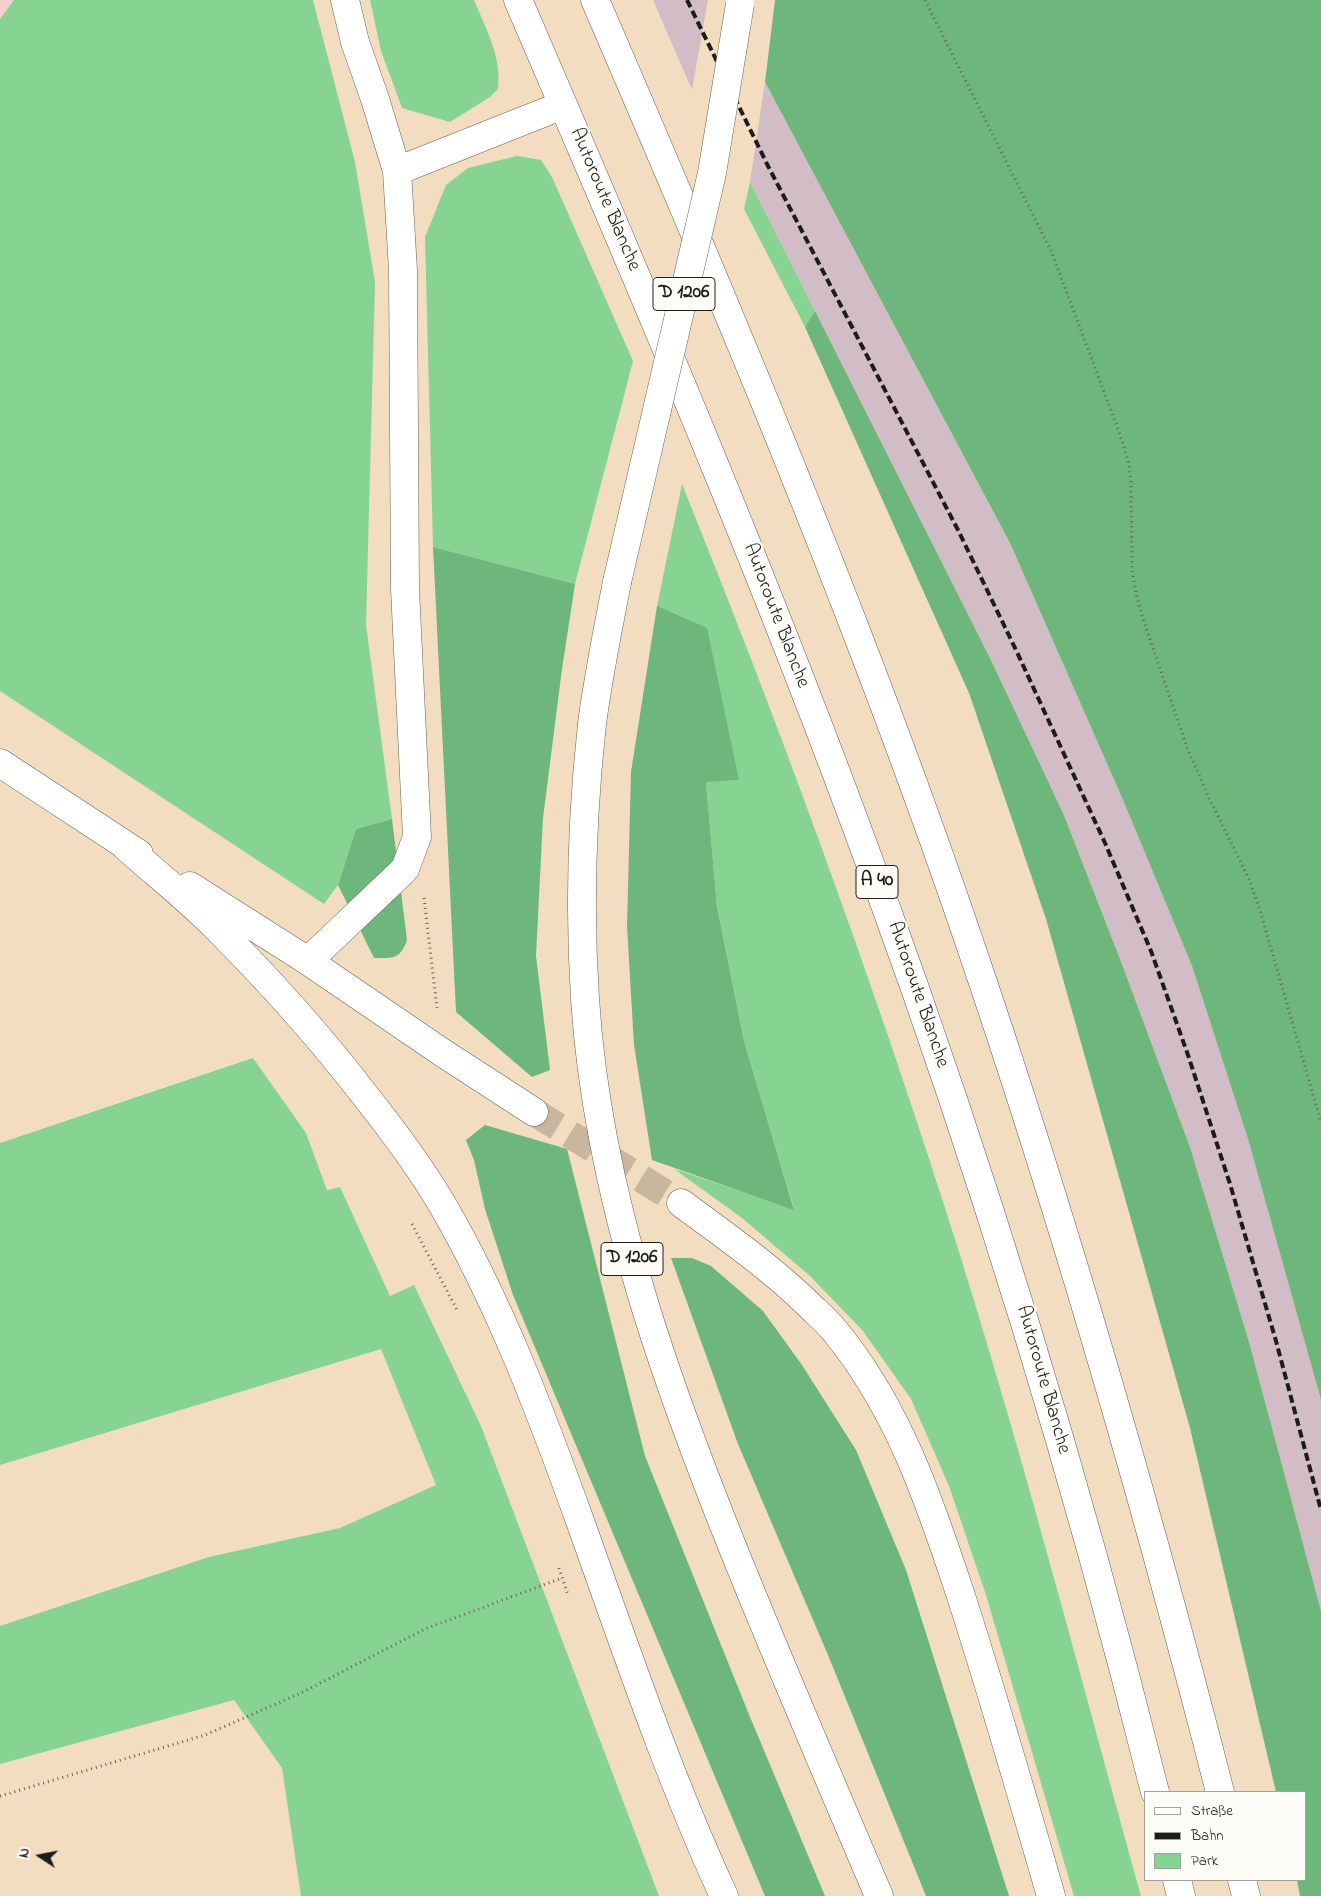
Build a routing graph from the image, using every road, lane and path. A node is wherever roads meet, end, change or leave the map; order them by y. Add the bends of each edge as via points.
1 (345, 0) edge
2 (518, 0) edge
3 (595, 0) edge
4 (925, 0) edge
5 (740, 2) edge
6 (563, 105) junction
7 (397, 171) junction
8 (0, 763) edge
9 (124, 845) junction
10 (424, 896) dead end
11 (308, 961) junction
12 (443, 1053) junction
13 (534, 1112) tunnel mouth
14 (1321, 1122) edge
15 (680, 1203) tunnel mouth
16 (408, 1216) dead end
17 (458, 1311) dead end
18 (557, 1560) dead end
19 (596, 1566) junction
20 (562, 1578) junction
21 (569, 1597) dead end
22 (1156, 1791) edge
23 (1220, 1791) edge
24 (0, 1796) edge
25 (1177, 1881) edge
26 (1242, 1881) edge
27 (724, 1896) edge
28 (879, 1896) edge
29 (1051, 1896) edge
30 (1181, 1896) edge
31 (1246, 1896) edge

1 - 7 main road via 355,42
2 - 6 main road, Autoroute Blanche / A 40
3 - 23 main road via 793,471 950,886 1078,1277
4 - 14 path via 1052,253 1122,440 1131,483 1132,568 1143,619 1188,750 1249,879 1260,910
5 - 28 main road, D 1206, bridge via 712,173 617,582 592,722 582,861 586,1002 602,1131 644,1305 714,1501
6 - 7 main road
6 - 22 main road, Autoroute Blanche / A 40 via 696,416 767,595 876,879 927,1024 1018,1300
7 - 11 main road via 403,270 405,589 417,837 405,869
8 - 9 main road
9 - 11 main road
9 - 19 main road via 215,926 277,990 336,1057 442,1203 490,1296 554,1450
10 - 12 path
11 - 12 main road
12 - 13 main road
15 - 29 main road via 784,1282 833,1329 886,1406 932,1509 980,1655
16 - 17 path
18 - 20 path
19 - 20 path
19 - 27 main road via 659,1742
20 - 21 path
20 - 24 path via 426,1629 302,1693 205,1735
25 - 30 main road
26 - 31 main road

